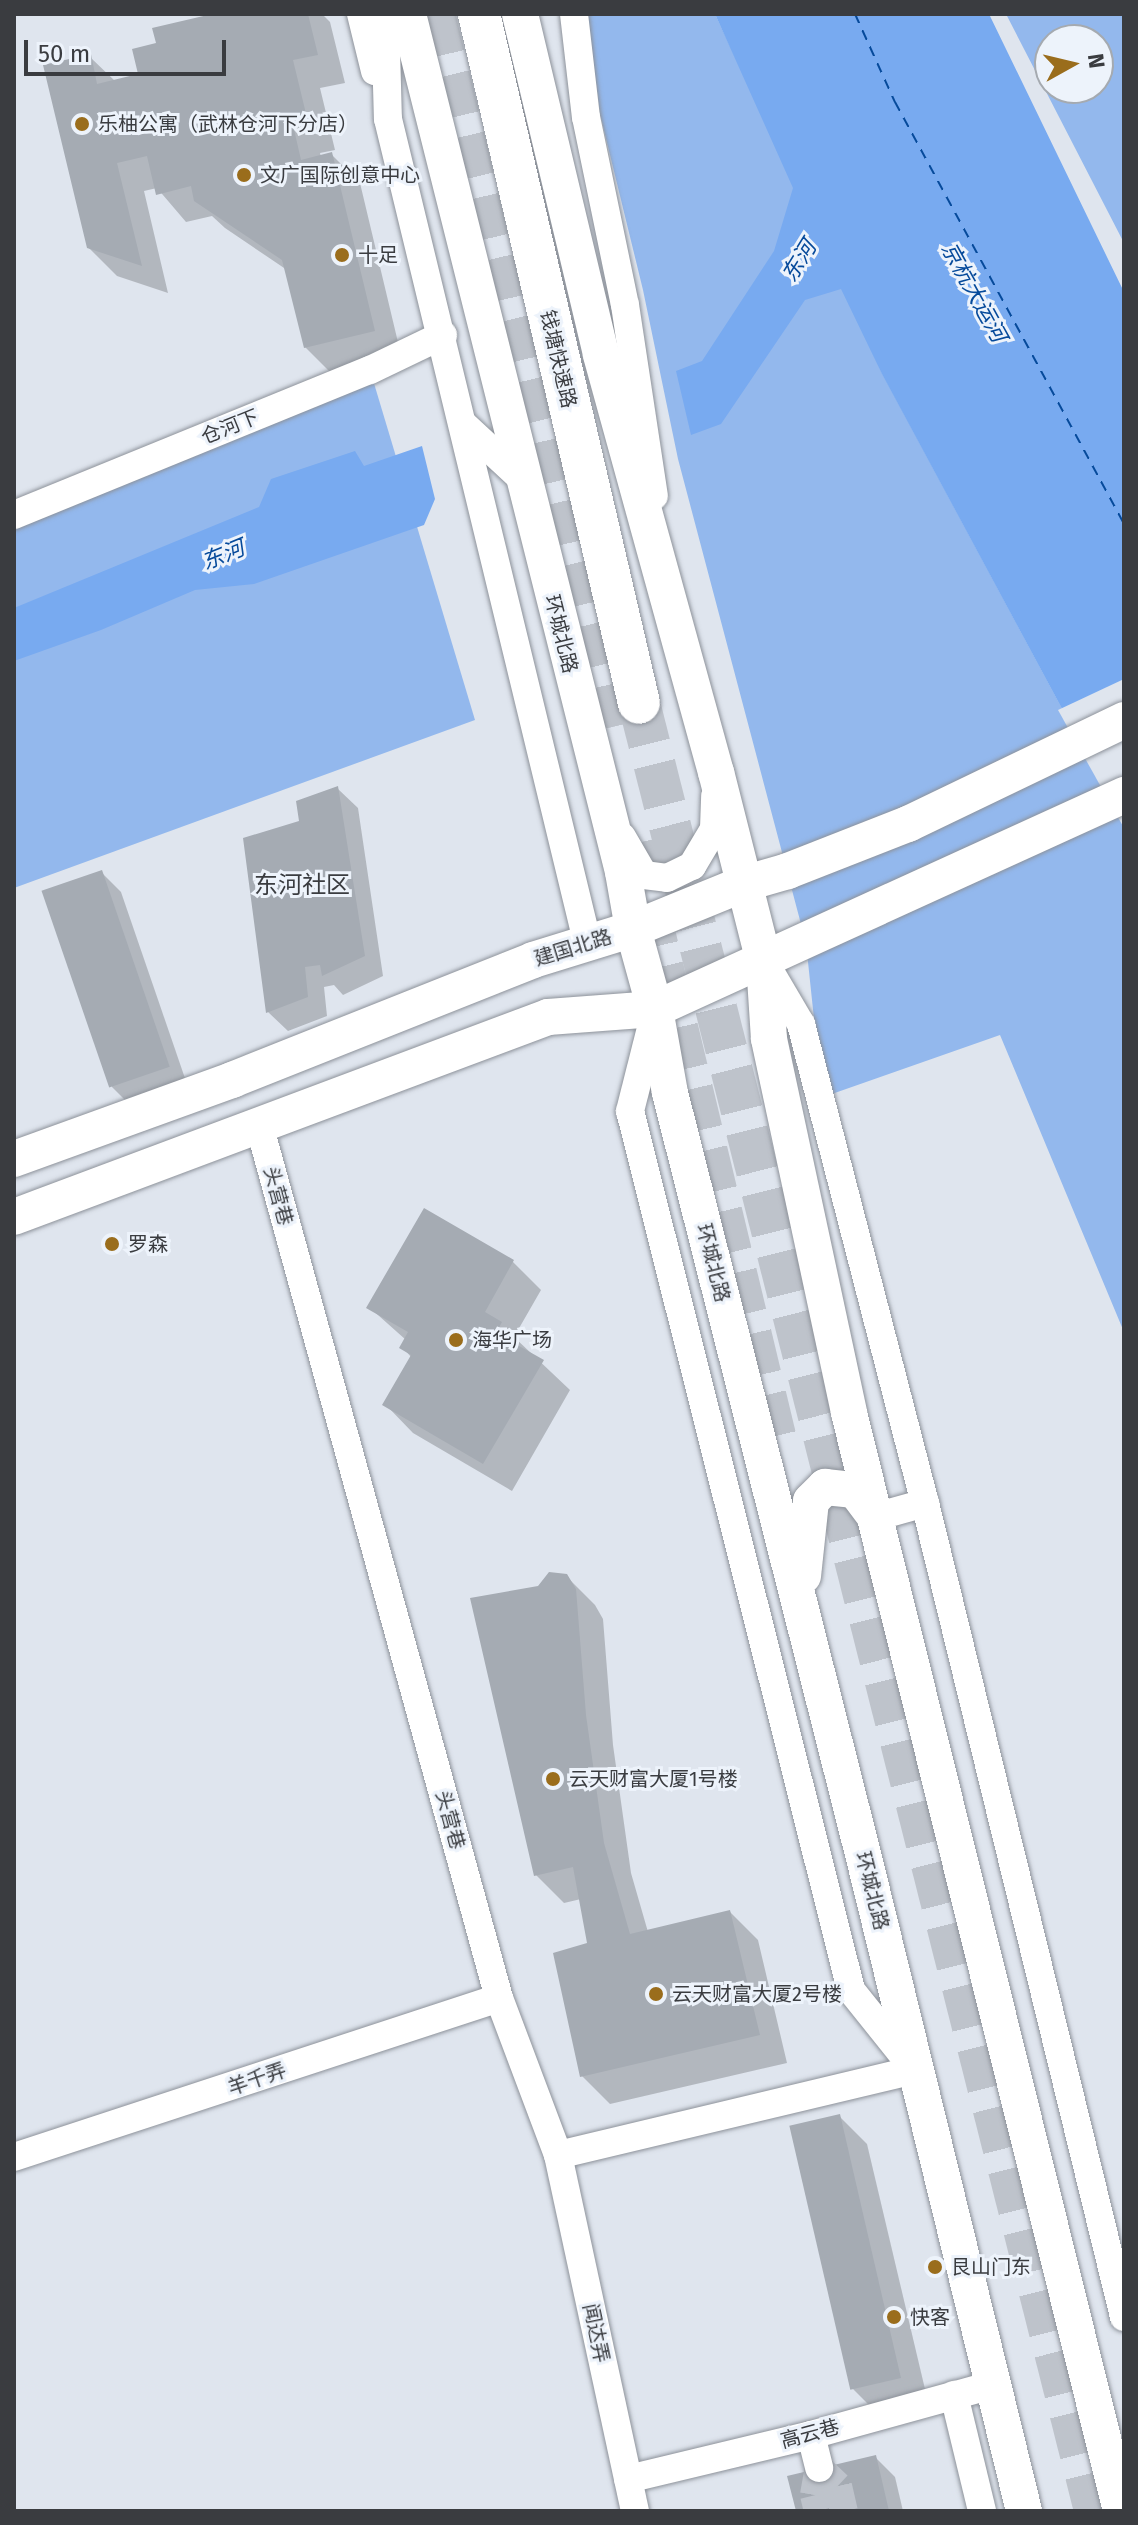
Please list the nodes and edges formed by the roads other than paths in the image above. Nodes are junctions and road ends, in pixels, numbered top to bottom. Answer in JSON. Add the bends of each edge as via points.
{"nodes":[{"id":1,"x":361,"y":14,"type":"edge"},
{"id":2,"x":385,"y":14,"type":"edge"},
{"id":3,"x":408,"y":14,"type":"edge"},
{"id":4,"x":479,"y":14,"type":"edge"},
{"id":5,"x":491,"y":14,"type":"edge"},
{"id":6,"x":520,"y":14,"type":"edge"},
{"id":7,"x":574,"y":14,"type":"edge"},
{"id":8,"x":388,"y":119,"type":"junction"},
{"id":9,"x":519,"y":192,"type":"junction"},
{"id":10,"x":443,"y":335,"type":"junction"},
{"id":11,"x":464,"y":425,"type":"junction"},
{"id":12,"x":521,"y":478,"type":"junction"},
{"id":13,"x":14,"y":515,"type":"edge"},
{"id":14,"x":672,"y":611,"type":"junction"},
{"id":15,"x":639,"y":703,"type":"tunnel mouth"},
{"id":16,"x":1124,"y":720,"type":"edge"},
{"id":17,"x":716,"y":772,"type":"junction"},
{"id":18,"x":1124,"y":795,"type":"edge"},
{"id":19,"x":602,"y":797,"type":"junction"},
{"id":20,"x":743,"y":884,"type":"junction"},
{"id":21,"x":633,"y":929,"type":"junction"},
{"id":22,"x":588,"y":945,"type":"junction"},
{"id":23,"x":764,"y":962,"type":"junction"},
{"id":24,"x":655,"y":1009,"type":"junction"},
{"id":25,"x":260,"y":1128,"type":"junction"},
{"id":26,"x":14,"y":1159,"type":"edge"},
{"id":27,"x":14,"y":1217,"type":"edge"},
{"id":28,"x":925,"y":1503,"type":"junction"},
{"id":29,"x":875,"y":1517,"type":"junction"},
{"id":30,"x":801,"y":1610,"type":"junction"},
{"id":31,"x":499,"y":1998,"type":"junction"},
{"id":32,"x":915,"y":2070,"type":"junction"},
{"id":33,"x":558,"y":2155,"type":"junction"},
{"id":34,"x":14,"y":2157,"type":"edge"},
{"id":35,"x":1124,"y":2317,"type":"edge"},
{"id":36,"x":992,"y":2385,"type":"junction"},
{"id":37,"x":954,"y":2395,"type":"junction"},
{"id":38,"x":811,"y":2435,"type":"junction"},
{"id":39,"x":819,"y":2468,"type":"dead end"},
{"id":40,"x":628,"y":2479,"type":"junction"},
{"id":41,"x":635,"y":2511,"type":"edge"},
{"id":42,"x":982,"y":2511,"type":"edge"},
{"id":43,"x":1024,"y":2511,"type":"edge"},
{"id":44,"x":1121,"y":2511,"type":"edge"}],
"edges":[{"from":1,"to":8,"type":"street"},
{"from":2,"to":8,"type":"street"},
{"from":3,"to":12,"type":"main road","name":"环城北路"},
{"from":4,"to":9,"type":"highway","name":"钱塘快速路"},
{"from":5,"to":9,"type":"highway"},
{"from":6,"to":14,"type":"main road","via":[[601,355]]},
{"from":7,"to":14,"type":"street","via":[[586,117],[625,305]]},
{"from":8,"to":10,"type":"street"},
{"from":9,"to":15,"type":"highway","name":"钱塘快速路"},
{"from":10,"to":11,"type":"street"},
{"from":10,"to":13,"type":"street","name":"仓河下","via":[[370,370]]},
{"from":11,"to":12,"type":"street"},
{"from":11,"to":22,"type":"street"},
{"from":12,"to":19,"type":"main road","name":"环城北路"},
{"from":14,"to":17,"type":"main road"},
{"from":16,"to":20,"type":"main road","name":"建国北路","via":[[908,824]]},
{"from":17,"to":19,"type":"street","via":[[714,829],[692,866],[667,878],[644,875]]},
{"from":17,"to":20,"type":"main road"},
{"from":18,"to":23,"type":"main road"},
{"from":19,"to":21,"type":"main road","name":"环城北路"},
{"from":20,"to":21,"type":"main road","name":"建国北路"},
{"from":20,"to":23,"type":"main road"},
{"from":21,"to":22,"type":"main road","name":"建国北路"},
{"from":21,"to":24,"type":"main road","name":"环城北路"},
{"from":22,"to":26,"type":"main road","name":"建国北路","via":[[533,960],[232,1080]]},
{"from":23,"to":24,"type":"main road"},
{"from":23,"to":28,"type":"street","via":[[801,1024]]},
{"from":23,"to":29,"type":"main road","via":[[769,1039]]},
{"from":24,"to":25,"type":"main road","via":[[548,1017]]},
{"from":24,"to":30,"type":"main road","name":"环城北路","via":[[670,1093]]},
{"from":24,"to":32,"type":"street","via":[[630,1111],[851,1990]]},
{"from":25,"to":27,"type":"main road"},
{"from":25,"to":31,"type":"street","name":"头营巷"},
{"from":28,"to":29,"type":"street"},
{"from":28,"to":35,"type":"street"},
{"from":29,"to":30,"type":"main road","via":[[855,1490],[825,1487],[811,1501]]},
{"from":29,"to":44,"type":"main road"},
{"from":30,"to":32,"type":"main road","name":"环城北路"},
{"from":31,"to":33,"type":"street","name":"头营巷"},
{"from":31,"to":34,"type":"street","name":"羊千弄"},
{"from":32,"to":33,"type":"street"},
{"from":32,"to":36,"type":"main road","name":"环城北路"},
{"from":33,"to":40,"type":"street","name":"闻达弄"},
{"from":36,"to":37,"type":"street","name":"高云巷"},
{"from":36,"to":43,"type":"main road","name":"环城北路"},
{"from":37,"to":38,"type":"street","name":"高云巷"},
{"from":37,"to":42,"type":"street"},
{"from":38,"to":39,"type":"street"},
{"from":38,"to":40,"type":"street","name":"高云巷"},
{"from":40,"to":41,"type":"street","name":"闻达弄"}]}
